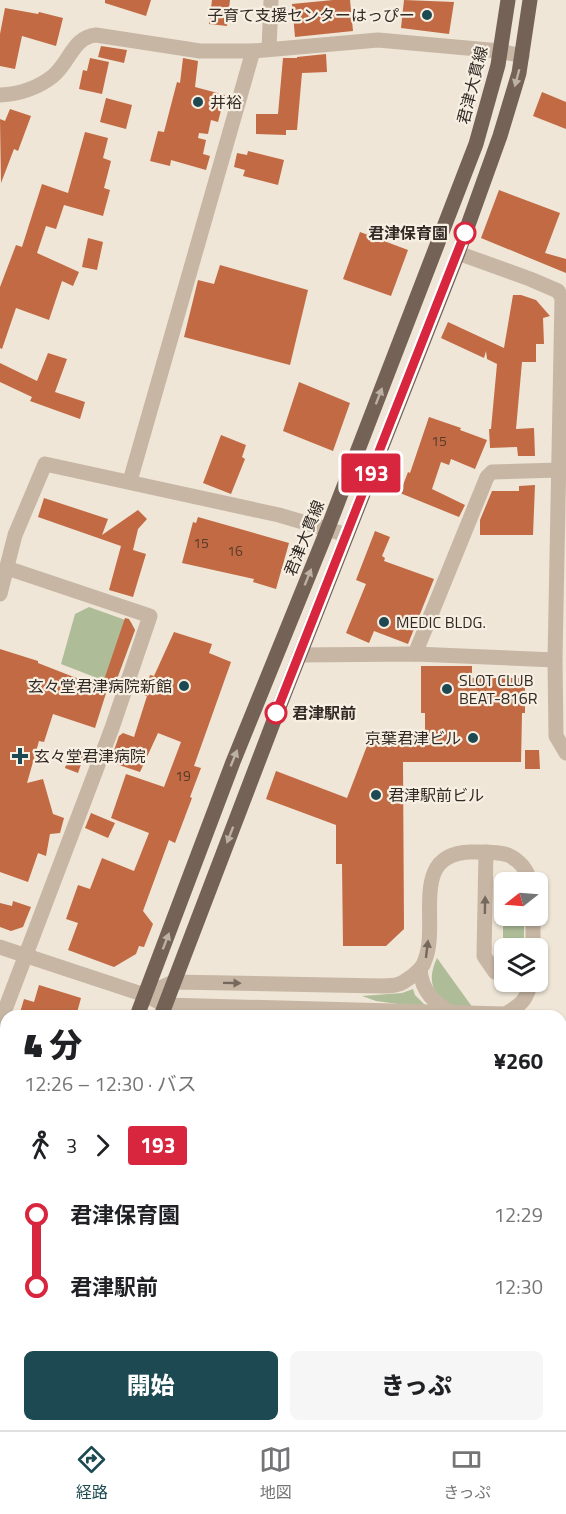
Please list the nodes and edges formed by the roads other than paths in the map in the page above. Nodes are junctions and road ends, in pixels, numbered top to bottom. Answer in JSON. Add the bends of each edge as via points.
{"nodes":[{"id":1,"x":271,"y":0,"type":"edge"},
{"id":2,"x":508,"y":0,"type":"edge"},
{"id":3,"x":530,"y":0,"type":"edge"},
{"id":4,"x":269,"y":49,"type":"junction"},
{"id":5,"x":253,"y":51,"type":"junction"},
{"id":6,"x":500,"y":51,"type":"junction"},
{"id":7,"x":522,"y":56,"type":"junction"},
{"id":8,"x":0,"y":95,"type":"edge"},
{"id":9,"x":458,"y":253,"type":"junction"},
{"id":10,"x":564,"y":297,"type":"edge"},
{"id":11,"x":559,"y":470,"type":"junction"},
{"id":12,"x":130,"y":482,"type":"junction"},
{"id":13,"x":327,"y":529,"type":"junction"},
{"id":14,"x":346,"y":535,"type":"junction"},
{"id":15,"x":7,"y":568,"type":"junction"},
{"id":16,"x":0,"y":594,"type":"edge"},
{"id":17,"x":561,"y":619,"type":"edge"},
{"id":18,"x":415,"y":654,"type":"junction"},
{"id":19,"x":299,"y":655,"type":"junction"},
{"id":20,"x":555,"y":660,"type":"junction"},
{"id":21,"x":566,"y":753,"type":"edge"},
{"id":22,"x":486,"y":852,"type":"junction"},
{"id":23,"x":527,"y":872,"type":"edge"},
{"id":24,"x":0,"y":947,"type":"edge"},
{"id":25,"x":25,"y":955,"type":"junction"},
{"id":26,"x":420,"y":970,"type":"junction"},
{"id":27,"x":494,"y":971,"type":"edge"},
{"id":28,"x":173,"y":982,"type":"junction"},
{"id":29,"x":529,"y":992,"type":"edge"},
{"id":30,"x":146,"y":995,"type":"junction"},
{"id":31,"x":5,"y":1010,"type":"edge"},
{"id":32,"x":140,"y":1010,"type":"edge"},
{"id":33,"x":163,"y":1010,"type":"edge"},
{"id":34,"x":446,"y":1010,"type":"edge"},
{"id":35,"x":512,"y":1010,"type":"edge"}],
"edges":[{"from":1,"to":4,"type":"street"},
{"from":2,"to":6,"type":"main road","name":"君津大貫線"},
{"from":3,"to":7,"type":"main road"},
{"from":4,"to":5,"type":"street"},
{"from":4,"to":6,"type":"street","via":[[378,40]]},
{"from":5,"to":8,"type":"street","via":[[200,51],[86,36],[53,75],[36,86]]},
{"from":5,"to":12,"type":"street"},
{"from":6,"to":7,"type":"street"},
{"from":13,"to":6,"type":"main road","name":"君津大貫線","one_way":true,"via":[[476,144]]},
{"from":7,"to":9,"type":"main road","one_way":true,"via":[[500,136]]},
{"from":9,"to":10,"type":"street","via":[[530,279]]},
{"from":9,"to":14,"type":"main road"},
{"from":10,"to":11,"type":"street"},
{"from":11,"to":17,"type":"street"},
{"from":11,"to":18,"type":"street","via":[[492,472],[488,477]]},
{"from":12,"to":13,"type":"street"},
{"from":12,"to":15,"type":"street","via":[[45,464],[15,535]]},
{"from":13,"to":14,"type":"street"},
{"from":30,"to":13,"type":"main road","name":"君津大貫線","one_way":true,"via":[[233,762]]},
{"from":14,"to":19,"type":"main road"},
{"from":15,"to":16,"type":"street"},
{"from":15,"to":25,"type":"street","via":[[150,616],[112,728]]},
{"from":17,"to":20,"type":"street"},
{"from":18,"to":19,"type":"street"},
{"from":18,"to":20,"type":"street"},
{"from":19,"to":28,"type":"main road","one_way":true},
{"from":20,"to":21,"type":"street","via":[[556,736]]},
{"from":22,"to":23,"type":"street","via":[[506,854]]},
{"from":26,"to":22,"type":"street","one_way":true,"via":[[426,959],[432,874],[438,864],[462,852]]},
{"from":27,"to":22,"type":"street","one_way":true,"via":[[483,957]]},
{"from":24,"to":25,"type":"street"},
{"from":25,"to":30,"type":"street"},
{"from":25,"to":31,"type":"street"},
{"from":28,"to":26,"type":"street","one_way":true,"via":[[381,986],[401,984]]},
{"from":26,"to":34,"type":"street","via":[[421,984]]},
{"from":28,"to":30,"type":"street"},
{"from":28,"to":33,"type":"main road"},
{"from":29,"to":35,"type":"street"},
{"from":30,"to":32,"type":"main road","name":"君津大貫線"},
{"from":30,"to":33,"type":"street"}]}
